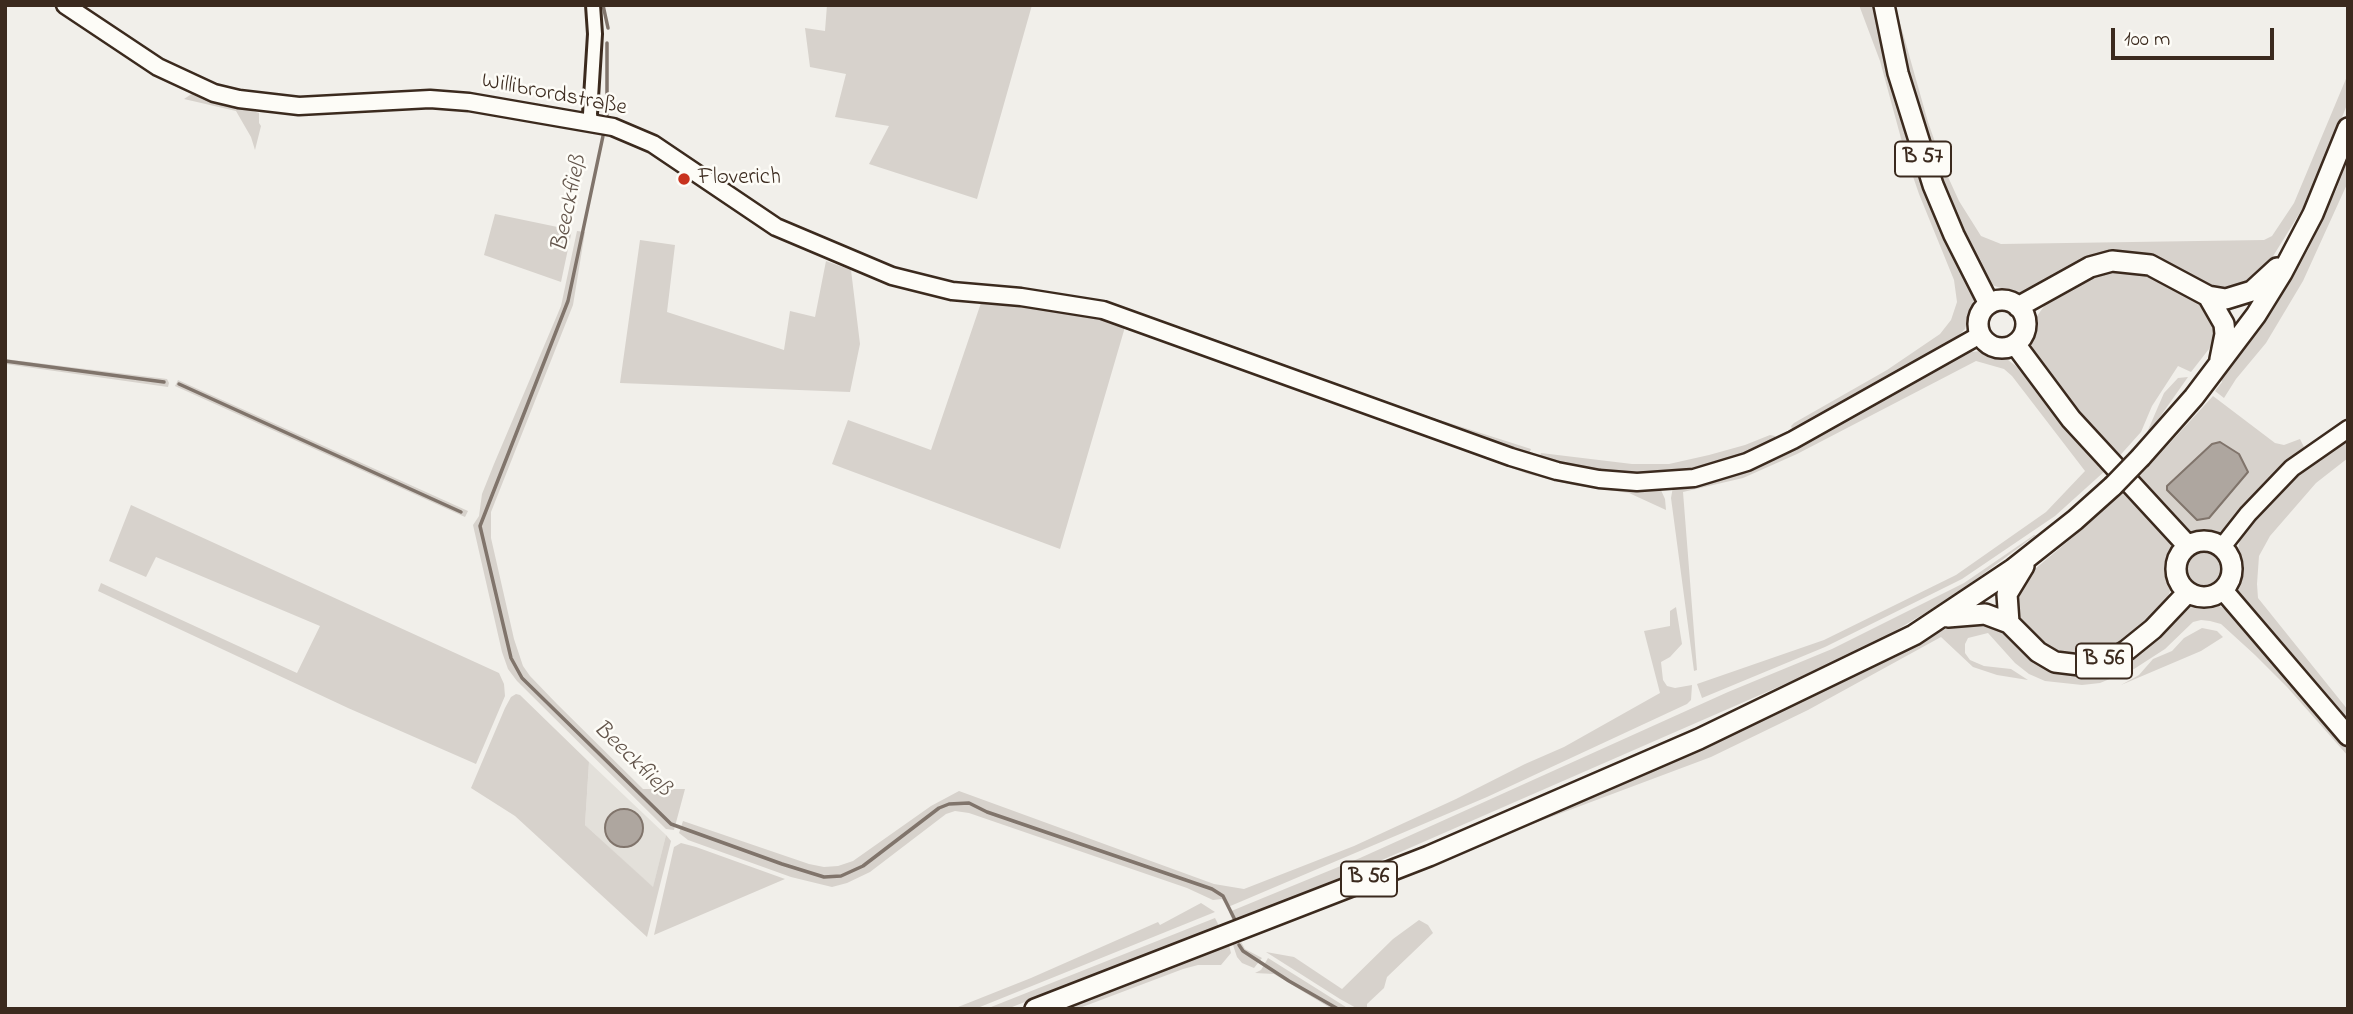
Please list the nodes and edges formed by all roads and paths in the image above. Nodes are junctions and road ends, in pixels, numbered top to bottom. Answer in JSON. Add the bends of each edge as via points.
{"nodes":[{"id":1,"x":65,"y":5,"type":"edge"},
{"id":2,"x":593,"y":5,"type":"edge"},
{"id":3,"x":1884,"y":5,"type":"edge"},
{"id":4,"x":591,"y":123,"type":"junction"},
{"id":5,"x":2348,"y":128,"type":"edge"},
{"id":6,"x":2292,"y":254,"type":"junction"},
{"id":7,"x":2208,"y":296,"type":"junction"},
{"id":8,"x":1989,"y":304,"type":"junction"},
{"id":9,"x":2018,"y":307,"type":"junction"},
{"id":10,"x":1980,"y":335,"type":"junction"},
{"id":11,"x":2015,"y":344,"type":"junction"},
{"id":12,"x":2215,"y":371,"type":"junction"},
{"id":13,"x":2348,"y":429,"type":"edge"},
{"id":14,"x":2188,"y":546,"type":"junction"},
{"id":15,"x":2222,"y":547,"type":"junction"},
{"id":16,"x":2033,"y":554,"type":"junction"},
{"id":17,"x":2223,"y":590,"type":"junction"},
{"id":18,"x":2188,"y":592,"type":"junction"},
{"id":19,"x":1940,"y":619,"type":"junction"},
{"id":20,"x":2009,"y":623,"type":"junction"},
{"id":21,"x":2348,"y":736,"type":"edge"},
{"id":22,"x":1035,"y":1009,"type":"edge"}],
"edges":[{"from":1,"to":4,"type":"street","name":"Willibrordstraße","via":[[174,76],[239,99],[299,106],[430,99]]},
{"from":2,"to":4,"type":"street"},
{"from":3,"to":8,"type":"main road","number":"B 57","via":[[1898,72],[1933,185]]},
{"from":4,"to":10,"type":"street","name":"Willibrordstraße","via":[[653,144],[776,227],[892,276],[953,291],[1103,310],[1544,467],[1599,479],[1694,478],[1769,453]]},
{"from":5,"to":6,"type":"main road","number":"B 56"},
{"from":6,"to":7,"type":"main road","number":"B 56","via":[[2252,291],[2226,299]]},
{"from":6,"to":12,"type":"main road","number":"B 56"},
{"from":7,"to":9,"type":"main road","via":[[2150,265],[2112,261],[2090,267]]},
{"from":7,"to":12,"type":"main road","number":"B 56","via":[[2225,334]]},
{"from":8,"to":9,"type":"main road","via":[[2009,301]]},
{"from":8,"to":10,"type":"main road","via":[[1978,318]]},
{"from":9,"to":11,"type":"main road","via":[[2025,326]]},
{"from":10,"to":11,"type":"main road","via":[[1996,348]]},
{"from":11,"to":14,"type":"main road","via":[[2071,419]]},
{"from":12,"to":16,"type":"main road","number":"B 56","bridge":true,"via":[[2113,486]]},
{"from":13,"to":15,"type":"street","via":[[2292,468]]},
{"from":14,"to":15,"type":"main road","via":[[2205,541]]},
{"from":14,"to":18,"type":"main road","via":[[2177,564],[2177,575]]},
{"from":15,"to":17,"type":"main road","via":[[2233,568]]},
{"from":16,"to":19,"type":"main road","number":"B 56"},
{"from":16,"to":20,"type":"main road","number":"B 56","via":[[2007,594]]},
{"from":17,"to":18,"type":"main road","via":[[2200,597]]},
{"from":17,"to":21,"type":"main road"},
{"from":18,"to":20,"type":"main road","number":"B 56","via":[[2127,650],[2097,663],[2055,662]]},
{"from":19,"to":20,"type":"main road","number":"B 56","via":[[1985,614]]},
{"from":19,"to":22,"type":"main road","number":"B 56","via":[[1699,739],[1441,851]]}]}
